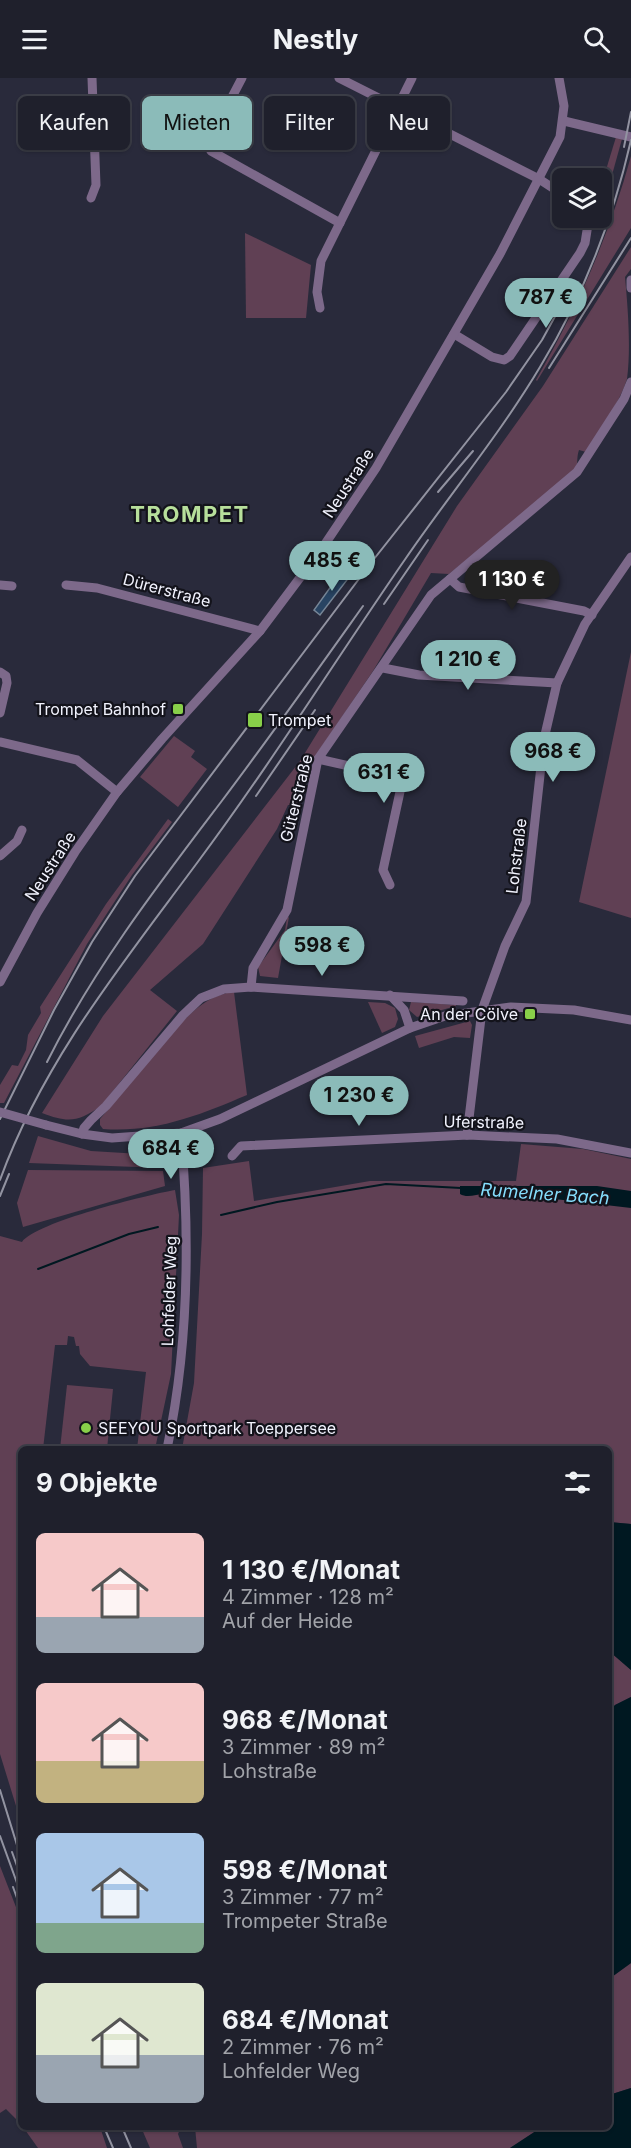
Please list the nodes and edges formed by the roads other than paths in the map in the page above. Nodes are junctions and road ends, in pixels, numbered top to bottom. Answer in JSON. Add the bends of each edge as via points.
{"nodes":[{"id":1,"x":92,"y":78,"type":"edge"},
{"id":2,"x":242,"y":78,"type":"edge"},
{"id":3,"x":339,"y":78,"type":"edge"},
{"id":4,"x":412,"y":78,"type":"edge"},
{"id":5,"x":559,"y":78,"type":"edge"},
{"id":6,"x":373,"y":96,"type":"edge"},
{"id":7,"x":404,"y":96,"type":"edge"},
{"id":8,"x":564,"y":121,"type":"junction"},
{"id":9,"x":450,"y":135,"type":"edge"},
{"id":10,"x":631,"y":137,"type":"edge"},
{"id":11,"x":377,"y":150,"type":"edge"},
{"id":12,"x":539,"y":179,"type":"junction"},
{"id":13,"x":552,"y":187,"type":"edge"},
{"id":14,"x":91,"y":198,"type":"dead end"},
{"id":15,"x":340,"y":223,"type":"junction"},
{"id":16,"x":587,"y":228,"type":"edge"},
{"id":17,"x":631,"y":280,"type":"edge"},
{"id":18,"x":631,"y":288,"type":"edge"},
{"id":19,"x":320,"y":308,"type":"dead end"},
{"id":20,"x":454,"y":334,"type":"junction"},
{"id":21,"x":631,"y":382,"type":"edge"},
{"id":22,"x":631,"y":557,"type":"edge"},
{"id":23,"x":450,"y":579,"type":"junction"},
{"id":24,"x":0,"y":585,"type":"edge"},
{"id":25,"x":66,"y":585,"type":"dead end"},
{"id":26,"x":12,"y":586,"type":"dead end"},
{"id":27,"x":592,"y":615,"type":"junction"},
{"id":28,"x":260,"y":631,"type":"junction"},
{"id":29,"x":382,"y":668,"type":"junction"},
{"id":30,"x":0,"y":672,"type":"edge"},
{"id":31,"x":557,"y":683,"type":"junction"},
{"id":32,"x":0,"y":713,"type":"edge"},
{"id":33,"x":0,"y":742,"type":"edge"},
{"id":34,"x":318,"y":759,"type":"junction"},
{"id":35,"x":117,"y":792,"type":"junction"},
{"id":36,"x":22,"y":830,"type":"dead end"},
{"id":37,"x":0,"y":856,"type":"edge"},
{"id":38,"x":390,"y":885,"type":"dead end"},
{"id":39,"x":0,"y":982,"type":"edge"},
{"id":40,"x":251,"y":987,"type":"junction"},
{"id":41,"x":390,"y":995,"type":"junction"},
{"id":42,"x":463,"y":1001,"type":"dead end"},
{"id":43,"x":482,"y":1010,"type":"junction"},
{"id":44,"x":631,"y":1020,"type":"edge"},
{"id":45,"x":410,"y":1028,"type":"junction"},
{"id":46,"x":0,"y":1112,"type":"edge"},
{"id":47,"x":181,"y":1133,"type":"junction"},
{"id":48,"x":82,"y":1134,"type":"junction"},
{"id":49,"x":467,"y":1135,"type":"junction"},
{"id":50,"x":631,"y":1153,"type":"edge"},
{"id":51,"x":232,"y":1156,"type":"dead end"},
{"id":52,"x":167,"y":1446,"type":"edge"}],
"edges":[{"from":1,"to":14,"type":"street","via":[[96,186]]},
{"from":2,"to":15,"type":"street","via":[[211,137],[211,151]]},
{"from":3,"to":6,"type":"street"},
{"from":4,"to":7,"type":"street"},
{"from":5,"to":8,"type":"street","name":"Neustraße"},
{"from":8,"to":10,"type":"street"},
{"from":8,"to":12,"type":"street","name":"Neustraße"},
{"from":9,"to":12,"type":"street"},
{"from":11,"to":15,"type":"street"},
{"from":12,"to":13,"type":"street"},
{"from":12,"to":20,"type":"street","name":"Neustraße"},
{"from":15,"to":19,"type":"street","via":[[317,276]]},
{"from":16,"to":20,"type":"street","via":[[580,253],[510,356],[504,360],[492,357]]},
{"from":17,"to":18,"type":"street"},
{"from":20,"to":28,"type":"street","name":"Neustraße","via":[[369,478]]},
{"from":21,"to":23,"type":"street","name":"Güterstraße","via":[[577,472]]},
{"from":22,"to":27,"type":"street","name":"Lohstraße"},
{"from":23,"to":27,"type":"street","via":[[459,586]]},
{"from":23,"to":29,"type":"street","name":"Güterstraße","via":[[431,595]]},
{"from":24,"to":26,"type":"street"},
{"from":25,"to":28,"type":"street","name":"Dürerstraße","via":[[97,588]]},
{"from":27,"to":31,"type":"street","name":"Lohstraße"},
{"from":28,"to":35,"type":"street","name":"Neustraße"},
{"from":29,"to":31,"type":"street","via":[[419,675]]},
{"from":29,"to":34,"type":"street","name":"Güterstraße"},
{"from":30,"to":32,"type":"street","via":[[7,683]]},
{"from":31,"to":43,"type":"street","name":"Lohstraße","via":[[544,739],[526,902]]},
{"from":33,"to":35,"type":"street","via":[[76,760]]},
{"from":34,"to":38,"type":"street","via":[[404,778],[383,870]]},
{"from":34,"to":40,"type":"street","name":"Güterstraße","via":[[287,910],[253,968]]},
{"from":35,"to":39,"type":"street","name":"Neustraße","via":[[37,913]]},
{"from":36,"to":37,"type":"street","via":[[17,841]]},
{"from":40,"to":41,"type":"street"},
{"from":40,"to":48,"type":"street","via":[[224,989],[201,998],[90,1120]]},
{"from":41,"to":42,"type":"street"},
{"from":41,"to":45,"type":"street","via":[[404,1010]]},
{"from":43,"to":44,"type":"street","via":[[573,1010]]},
{"from":43,"to":45,"type":"street","via":[[445,1016]]},
{"from":43,"to":49,"type":"street","name":"Lohstraße"},
{"from":45,"to":47,"type":"street","via":[[220,1119]]},
{"from":46,"to":48,"type":"street","bridge":true},
{"from":47,"to":48,"type":"street","via":[[130,1138]]},
{"from":47,"to":52,"type":"street","name":"Lohfelder Weg","via":[[187,1226],[184,1338]]},
{"from":49,"to":50,"type":"street","name":"Uferstraße","via":[[557,1139]]},
{"from":49,"to":51,"type":"street","name":"Uferstraße","via":[[241,1146]]}]}
